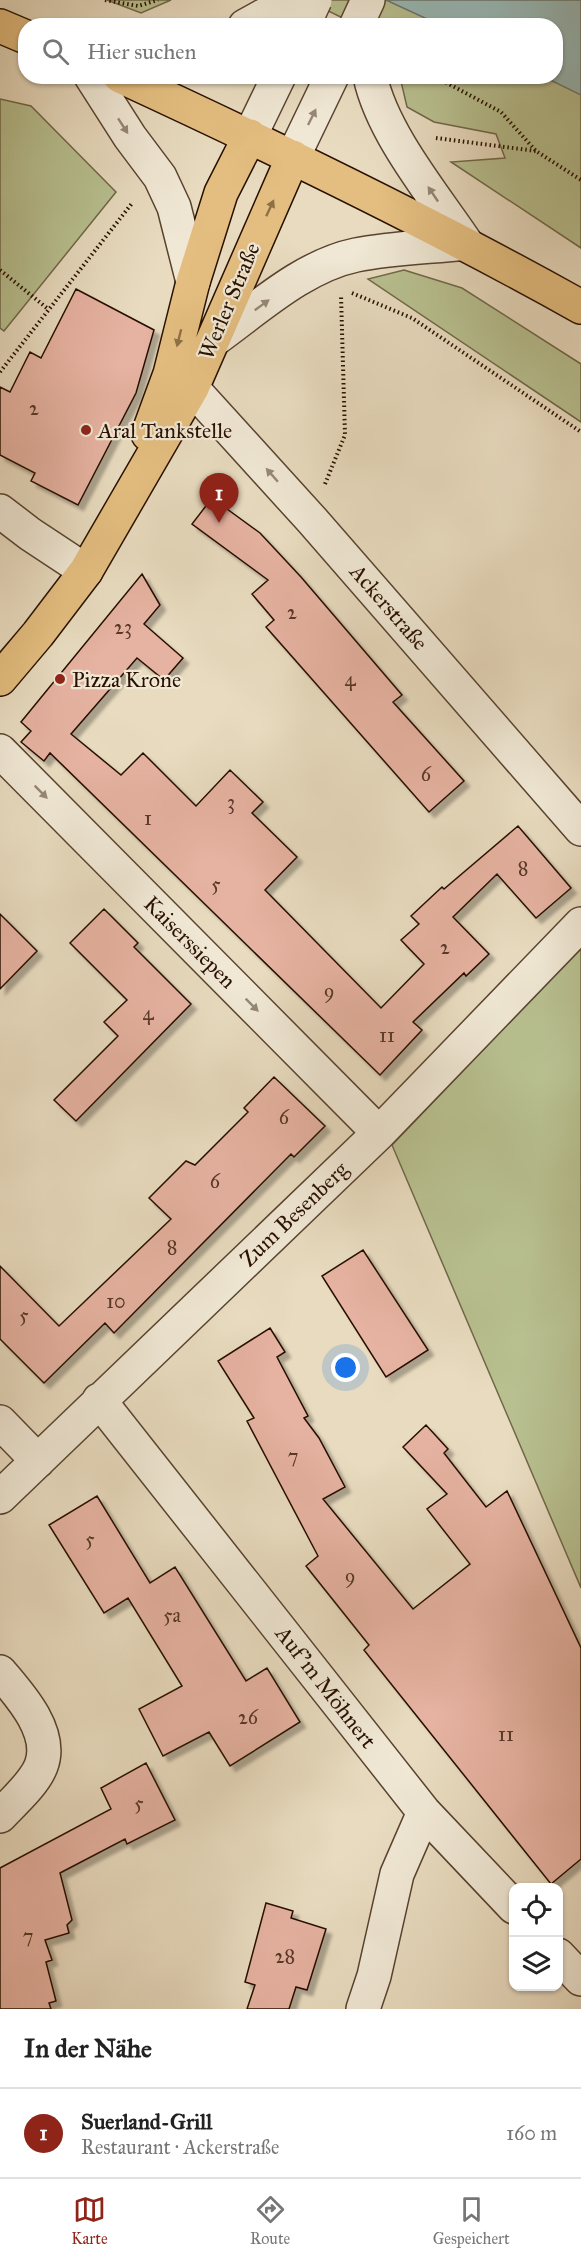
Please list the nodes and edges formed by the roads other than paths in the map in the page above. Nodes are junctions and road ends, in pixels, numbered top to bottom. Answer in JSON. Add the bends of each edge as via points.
{"nodes":[{"id":1,"x":315,"y":0,"type":"edge"},
{"id":2,"x":307,"y":18,"type":"edge"},
{"id":3,"x":0,"y":26,"type":"edge"},
{"id":4,"x":18,"y":34,"type":"edge"},
{"id":5,"x":96,"y":84,"type":"edge"},
{"id":6,"x":137,"y":84,"type":"edge"},
{"id":7,"x":275,"y":84,"type":"edge"},
{"id":8,"x":328,"y":84,"type":"edge"},
{"id":9,"x":372,"y":84,"type":"edge"},
{"id":10,"x":250,"y":136,"type":"junction"},
{"id":11,"x":292,"y":157,"type":"junction"},
{"id":12,"x":466,"y":243,"type":"junction"},
{"id":13,"x":194,"y":282,"type":"junction"},
{"id":14,"x":581,"y":308,"type":"edge"},
{"id":15,"x":214,"y":339,"type":"junction"},
{"id":16,"x":192,"y":388,"type":"junction"},
{"id":17,"x":0,"y":511,"type":"edge"},
{"id":18,"x":117,"y":520,"type":"junction"},
{"id":19,"x":86,"y":571,"type":"junction"},
{"id":20,"x":0,"y":679,"type":"edge"},
{"id":21,"x":0,"y":751,"type":"edge"},
{"id":22,"x":581,"y":830,"type":"edge"},
{"id":23,"x":581,"y":924,"type":"edge"},
{"id":24,"x":380,"y":1133,"type":"junction"},
{"id":25,"x":99,"y":1400,"type":"junction"},
{"id":26,"x":0,"y":1422,"type":"edge"},
{"id":27,"x":38,"y":1461,"type":"junction"},
{"id":28,"x":0,"y":1497,"type":"edge"},
{"id":29,"x":0,"y":1672,"type":"edge"},
{"id":30,"x":424,"y":1812,"type":"junction"},
{"id":31,"x":0,"y":1816,"type":"edge"},
{"id":32,"x":509,"y":1903,"type":"edge"},
{"id":33,"x":563,"y":1960,"type":"edge"},
{"id":34,"x":581,"y":1978,"type":"edge"},
{"id":35,"x":363,"y":2009,"type":"edge"}],
"edges":[{"from":1,"to":2,"type":"street","bridge":true},
{"from":3,"to":4,"type":"main road"},
{"from":5,"to":13,"type":"street","one_way":true,"via":[[160,177],[174,207]]},
{"from":6,"to":10,"type":"main road"},
{"from":7,"to":10,"type":"street","name":"Werler Straße"},
{"from":11,"to":8,"type":"street","name":"Werler Straße","one_way":true},
{"from":12,"to":9,"type":"street","one_way":true,"via":[[402,148],[378,105]]},
{"from":10,"to":11,"type":"main road"},
{"from":10,"to":13,"type":"main road","name":"Werler Straße","via":[[221,193]]},
{"from":11,"to":12,"type":"main road"},
{"from":15,"to":11,"type":"main road","name":"Werler Straße","one_way":true},
{"from":12,"to":14,"type":"main road"},
{"from":15,"to":12,"type":"street","one_way":true,"via":[[286,288],[333,277],[356,255]]},
{"from":13,"to":18,"type":"main road","name":"Werler Straße","one_way":true,"via":[[170,374]]},
{"from":15,"to":16,"type":"main road","name":"Werler Straße"},
{"from":16,"to":18,"type":"main road","name":"Werler Straße"},
{"from":22,"to":16,"type":"street","name":"Ackerstraße","one_way":true},
{"from":17,"to":19,"type":"street"},
{"from":18,"to":19,"type":"main road","name":"Werler Straße"},
{"from":19,"to":20,"type":"main road","name":"Werler Straße"},
{"from":21,"to":24,"type":"street","name":"Kaiserssiepen","one_way":true},
{"from":23,"to":24,"type":"street","name":"Zum Besenberg"},
{"from":24,"to":25,"type":"street","name":"Zum Besenberg"},
{"from":25,"to":27,"type":"street","name":"Zum Besenberg"},
{"from":25,"to":30,"type":"street","name":"Auf'm Möhnert"},
{"from":26,"to":27,"type":"street"},
{"from":27,"to":28,"type":"street","name":"Zum Besenberg"},
{"from":29,"to":31,"type":"street","via":[[26,1705],[44,1744],[41,1766]]},
{"from":30,"to":32,"type":"street","name":"Auf'm Möhnert"},
{"from":30,"to":35,"type":"street","via":[[397,1874]]},
{"from":33,"to":34,"type":"street"}]}
